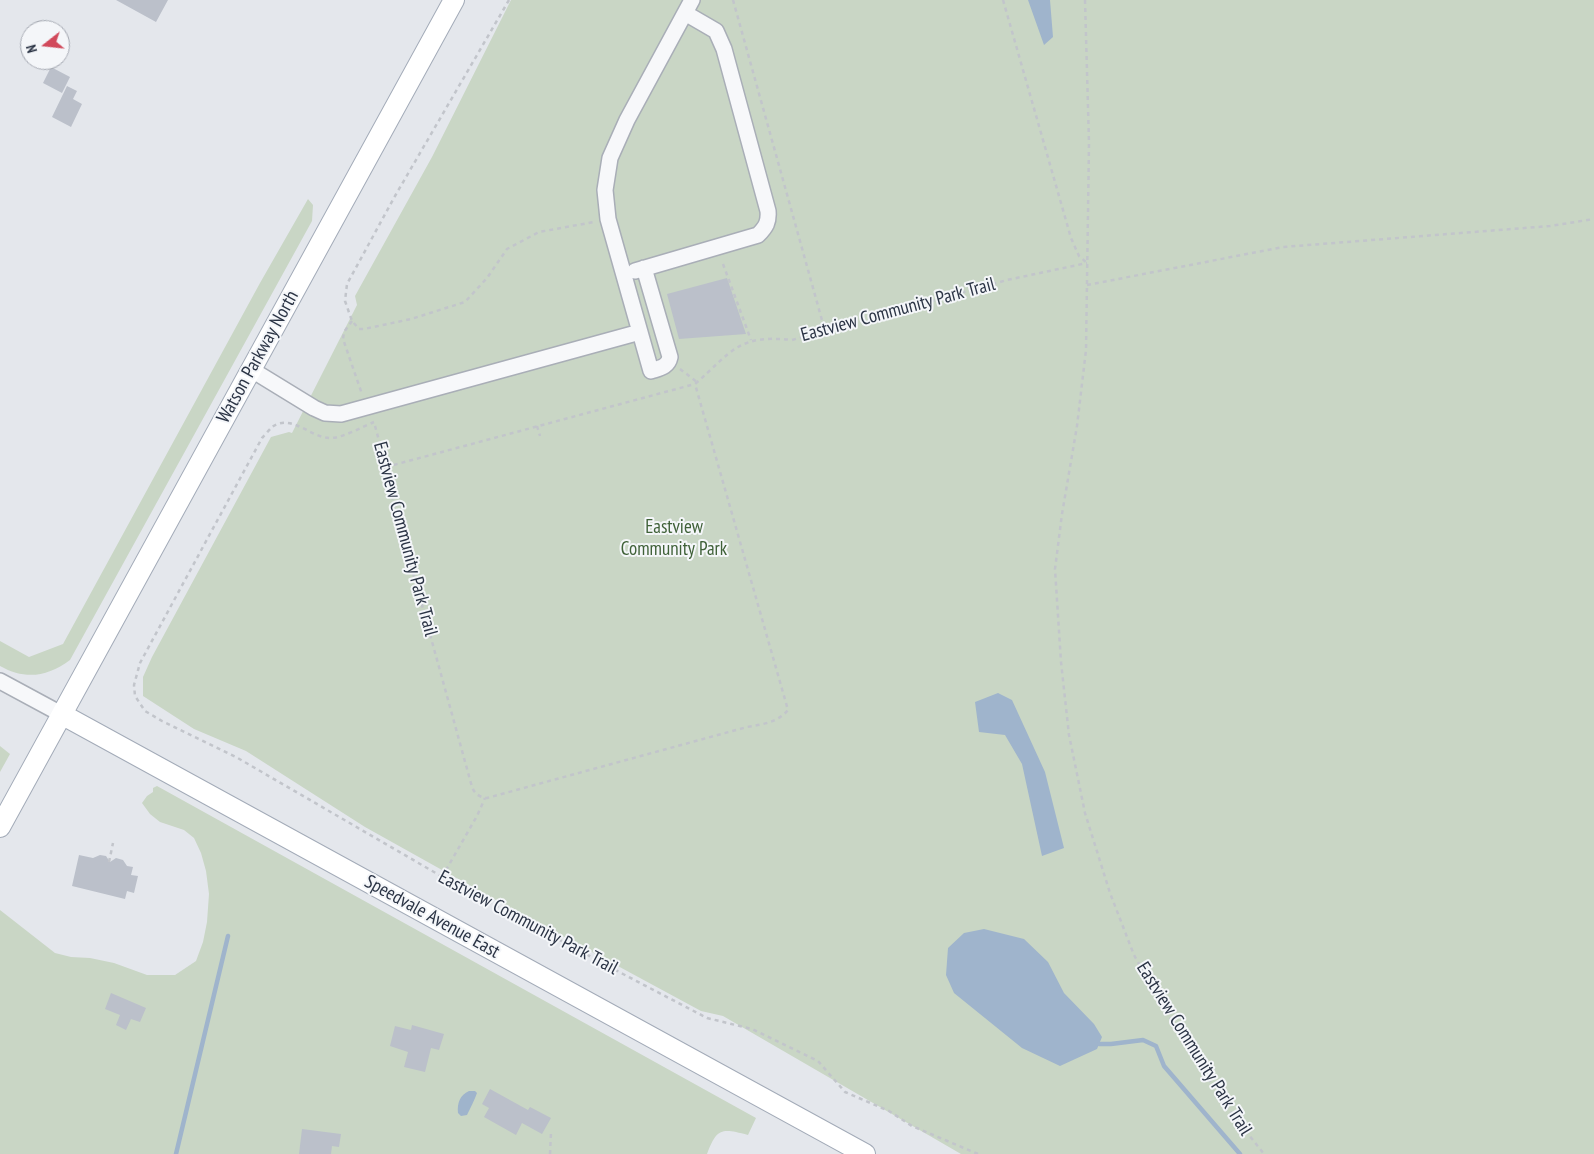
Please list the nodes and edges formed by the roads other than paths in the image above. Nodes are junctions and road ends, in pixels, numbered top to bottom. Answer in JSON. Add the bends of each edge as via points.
{"nodes":[{"id":1,"x":454,"y":0,"type":"edge"},
{"id":2,"x":689,"y":6,"type":"edge"},
{"id":3,"x":644,"y":268,"type":"junction"},
{"id":4,"x":624,"y":274,"type":"junction"},
{"id":5,"x":640,"y":332,"type":"junction"},
{"id":6,"x":252,"y":370,"type":"junction"},
{"id":7,"x":0,"y":680,"type":"edge"},
{"id":8,"x":62,"y":715,"type":"junction"},
{"id":9,"x":0,"y":827,"type":"edge"},
{"id":10,"x":865,"y":1154,"type":"edge"}],
"edges":[{"from":1,"to":6,"type":"main road","name":"Watson Parkway North"},
{"from":2,"to":3,"type":"street","via":[[716,31],[724,49],[769,220],[758,235]]},
{"from":2,"to":4,"type":"street","via":[[610,158],[605,190],[608,219]]},
{"from":3,"to":4,"type":"street"},
{"from":3,"to":5,"type":"street","via":[[669,360],[664,367],[651,370]]},
{"from":4,"to":5,"type":"street"},
{"from":5,"to":6,"type":"street","via":[[341,414],[314,408]]},
{"from":6,"to":8,"type":"main road","name":"Watson Parkway North"},
{"from":7,"to":8,"type":"street","name":"Speedvale Avenue East"},
{"from":8,"to":9,"type":"main road","name":"Watson Parkway North"},
{"from":8,"to":10,"type":"main road","name":"Speedvale Avenue East"}]}
